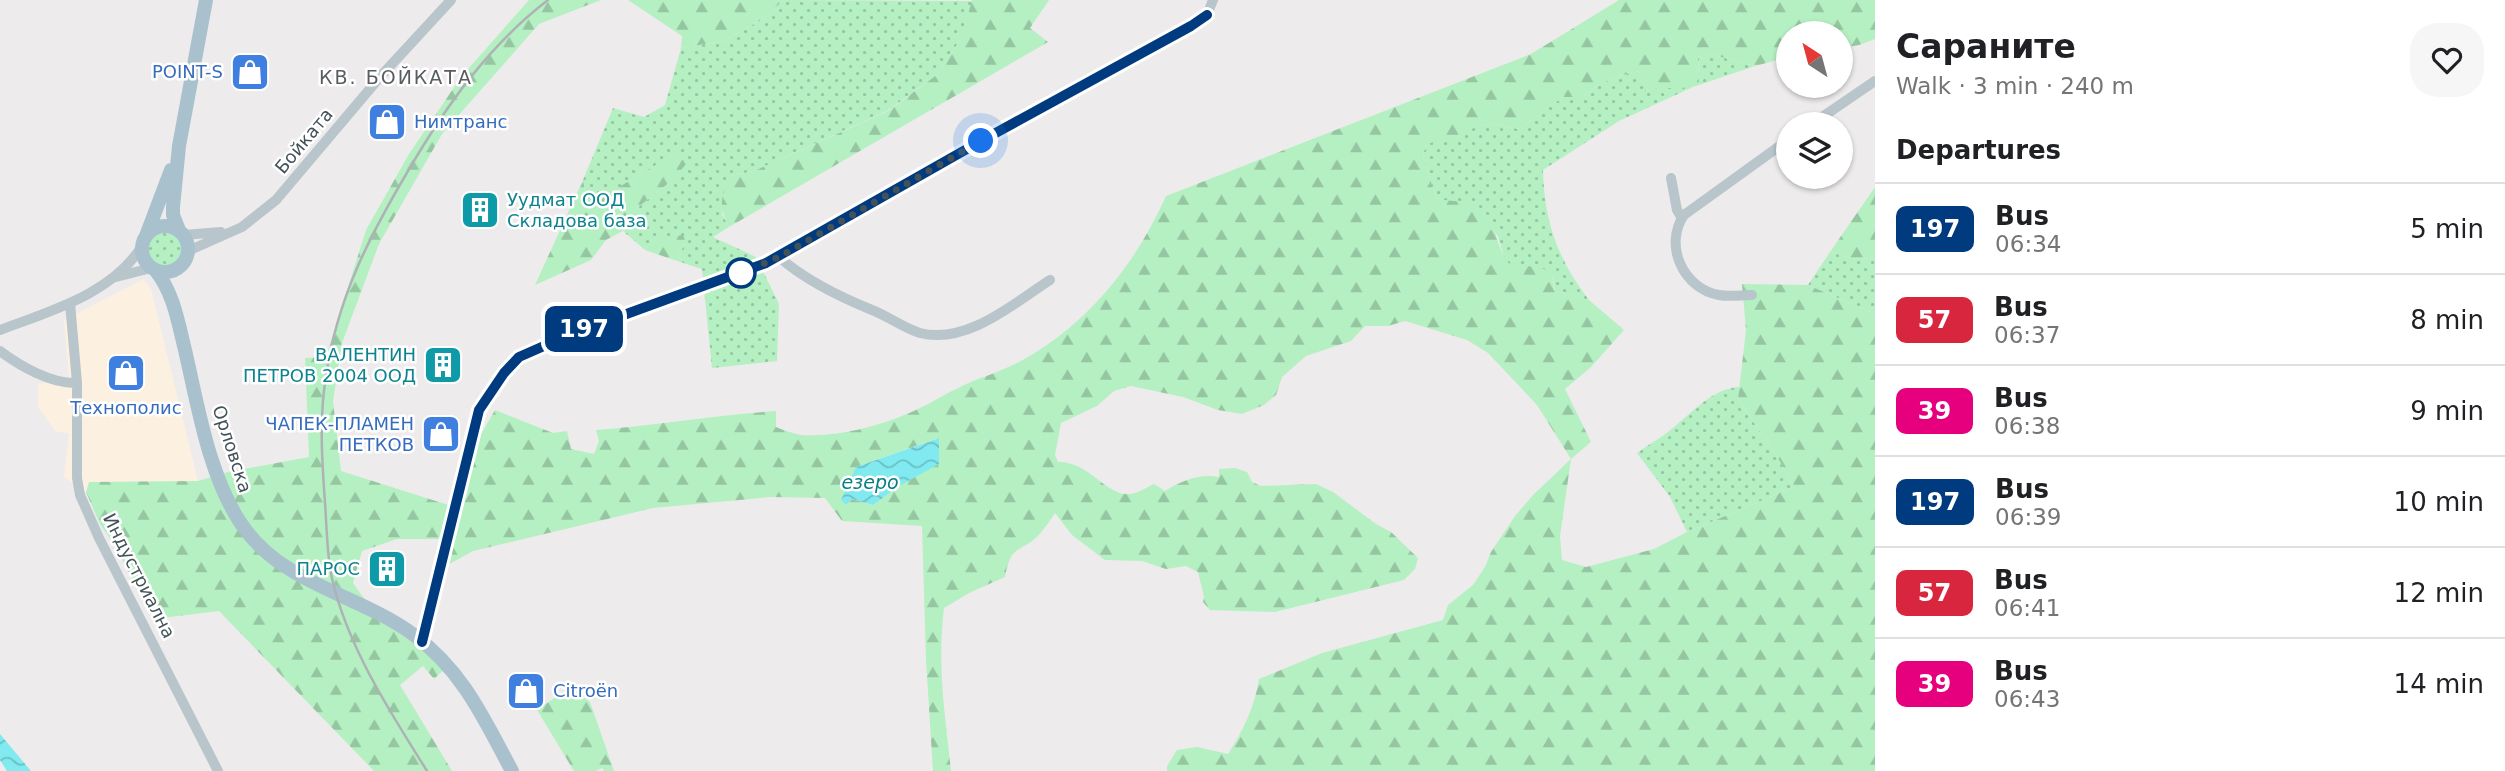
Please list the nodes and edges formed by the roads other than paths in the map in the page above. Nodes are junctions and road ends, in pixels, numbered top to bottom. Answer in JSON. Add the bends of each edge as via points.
{"nodes":[{"id":1,"x":205,"y":0,"type":"edge"},
{"id":2,"x":451,"y":0,"type":"edge"},
{"id":3,"x":1213,"y":0,"type":"edge"},
{"id":4,"x":1875,"y":81,"type":"edge"},
{"id":5,"x":1830,"y":112,"type":"edge"},
{"id":6,"x":179,"y":146,"type":"junction"},
{"id":7,"x":1776,"y":148,"type":"edge"},
{"id":8,"x":1671,"y":178,"type":"dead end"},
{"id":9,"x":1682,"y":218,"type":"junction"},
{"id":10,"x":231,"y":231,"type":"junction"},
{"id":11,"x":181,"y":232,"type":"junction"},
{"id":12,"x":144,"y":241,"type":"junction"},
{"id":13,"x":187,"y":254,"type":"junction"},
{"id":14,"x":779,"y":257,"type":"junction"},
{"id":15,"x":154,"y":270,"type":"junction"},
{"id":16,"x":110,"y":279,"type":"junction"},
{"id":17,"x":1050,"y":279,"type":"dead end"},
{"id":18,"x":1752,"y":295,"type":"dead end"},
{"id":19,"x":173,"y":302,"type":"junction"},
{"id":20,"x":70,"y":303,"type":"junction"},
{"id":21,"x":0,"y":330,"type":"edge"},
{"id":22,"x":0,"y":351,"type":"edge"},
{"id":23,"x":77,"y":383,"type":"junction"},
{"id":24,"x":422,"y":642,"type":"junction"},
{"id":25,"x":218,"y":771,"type":"edge"},
{"id":26,"x":512,"y":771,"type":"edge"}],
"edges":[{"from":1,"to":6,"type":"main road"},
{"from":2,"to":10,"type":"street","name":"Бойката","via":[[276,200]]},
{"from":3,"to":14,"type":"street","via":[[1200,21]]},
{"from":4,"to":5,"type":"street"},
{"from":6,"to":11,"type":"main road","via":[[173,207]]},
{"from":6,"to":12,"type":"main road"},
{"from":7,"to":9,"type":"street"},
{"from":8,"to":9,"type":"street"},
{"from":9,"to":18,"type":"street","via":[[1676,247],[1688,278],[1716,295]]},
{"from":10,"to":11,"type":"street","name":"Бойката"},
{"from":10,"to":13,"type":"street","name":"Бойката"},
{"from":11,"to":12,"type":"main road","via":[[165,226],[151,230]]},
{"from":11,"to":13,"type":"main road"},
{"from":12,"to":15,"type":"main road","via":[[143,258]]},
{"from":12,"to":16,"type":"street","via":[[132,261]]},
{"from":13,"to":15,"type":"main road","via":[[177,269]]},
{"from":13,"to":19,"type":"main road","name":"Орловска"},
{"from":14,"to":17,"type":"street","via":[[847,299],[910,329],[933,334],[968,329],[992,318]]},
{"from":14,"to":24,"type":"street","via":[[541,345],[511,364],[479,410]]},
{"from":15,"to":16,"type":"street"},
{"from":15,"to":19,"type":"main road","name":"Орловска"},
{"from":16,"to":20,"type":"street"},
{"from":19,"to":24,"type":"main road","name":"Орловска","via":[[225,496],[243,526],[262,549],[309,581]]},
{"from":20,"to":21,"type":"street"},
{"from":20,"to":23,"type":"street","name":"Индустриална"},
{"from":22,"to":23,"type":"street","via":[[62,384]]},
{"from":23,"to":25,"type":"street","name":"Индустриална","via":[[80,495]]},
{"from":24,"to":26,"type":"main road","name":"Орловска","via":[[466,687]]}]}
